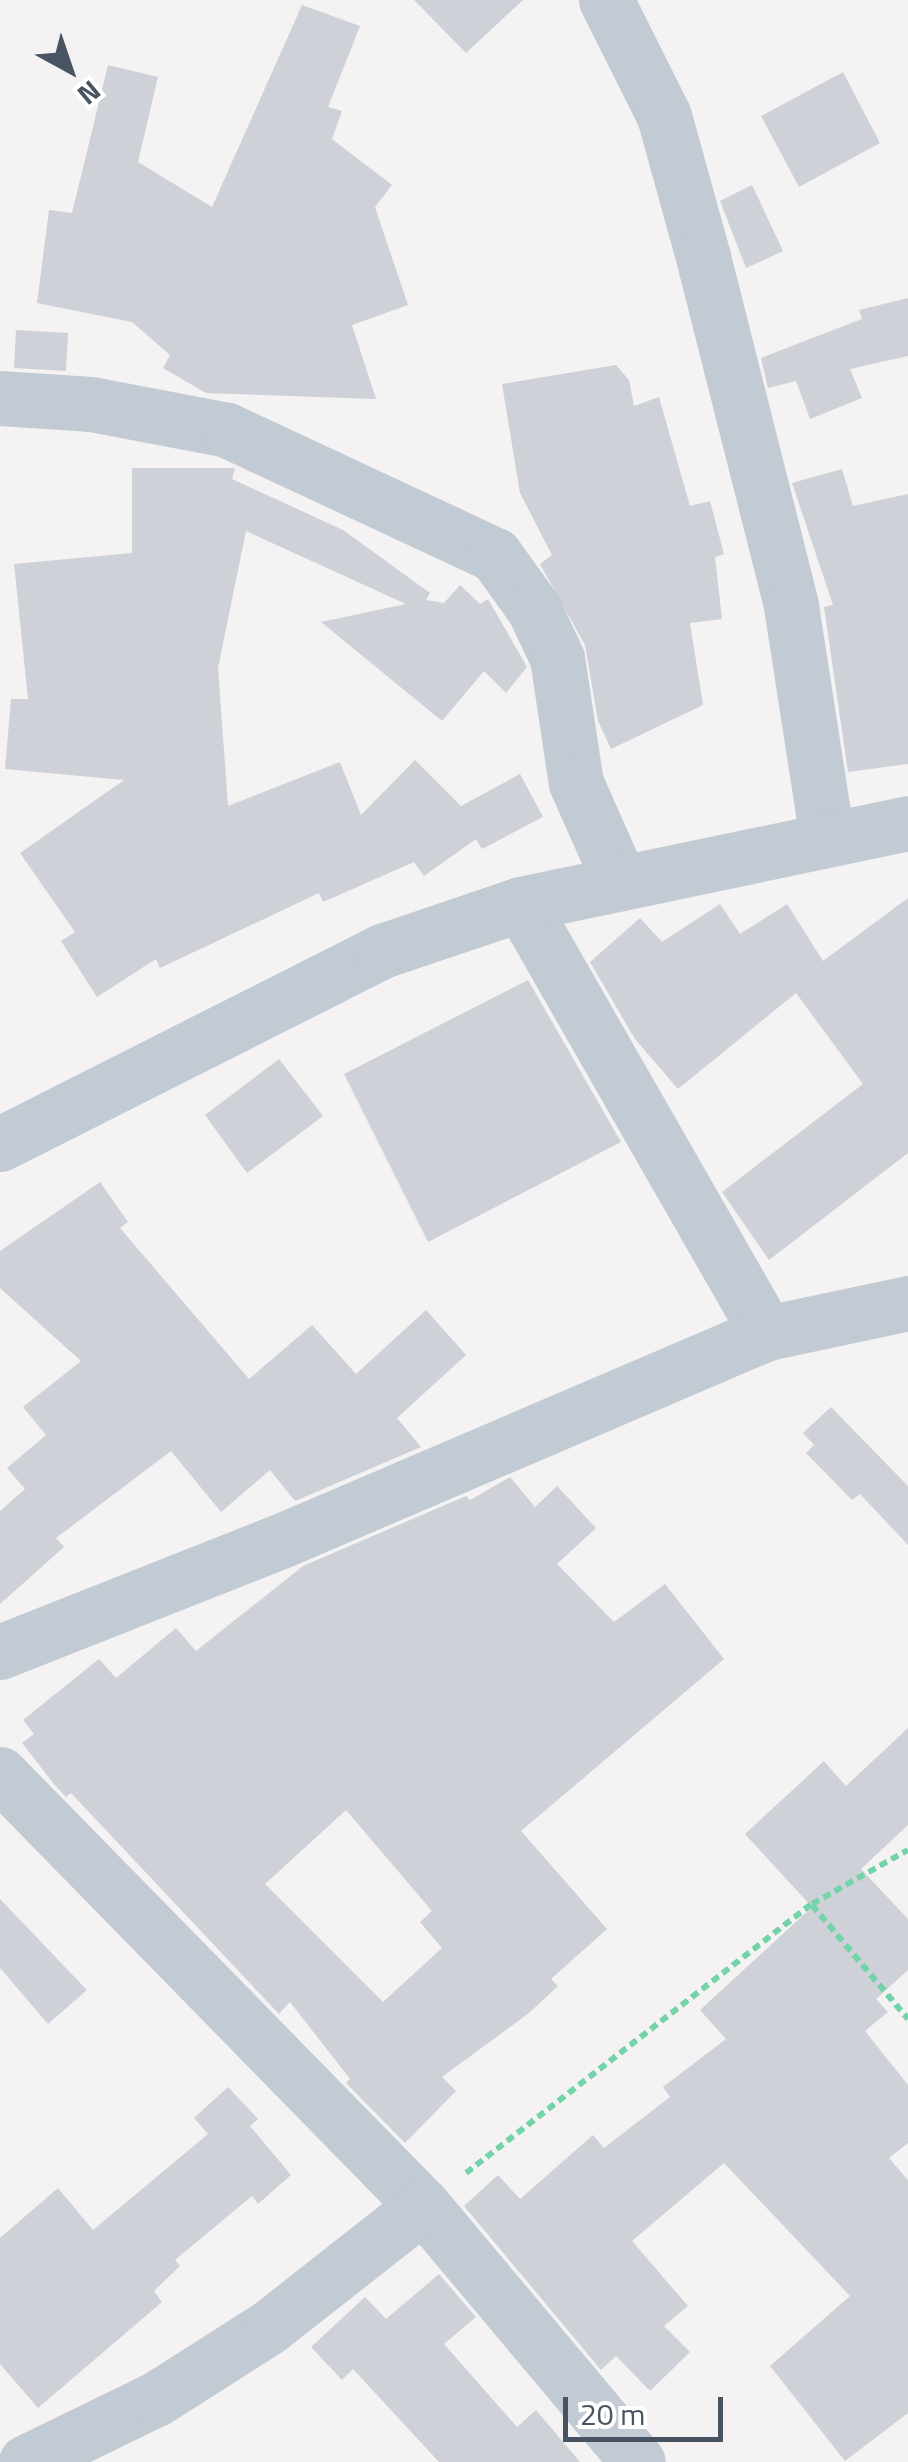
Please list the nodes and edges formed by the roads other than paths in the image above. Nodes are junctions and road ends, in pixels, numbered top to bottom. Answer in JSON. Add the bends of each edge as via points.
{"nodes":[{"id":1,"x":606,"y":0,"type":"edge"},
{"id":2,"x":0,"y":398,"type":"edge"},
{"id":3,"x":908,"y":824,"type":"edge"},
{"id":4,"x":827,"y":838,"type":"junction"},
{"id":5,"x":619,"y":880,"type":"junction"},
{"id":6,"x":520,"y":904,"type":"junction"},
{"id":7,"x":0,"y":1144,"type":"edge"},
{"id":8,"x":908,"y":1303,"type":"edge"},
{"id":9,"x":768,"y":1332,"type":"junction"},
{"id":10,"x":0,"y":1652,"type":"edge"},
{"id":11,"x":0,"y":1774,"type":"edge"},
{"id":12,"x":424,"y":2206,"type":"junction"},
{"id":13,"x":26,"y":2462,"type":"edge"},
{"id":14,"x":638,"y":2462,"type":"edge"}],
"edges":[{"from":1,"to":4,"type":"street","via":[[664,116],[704,256],[791,606]]},
{"from":2,"to":5,"type":"street","via":[[91,404],[227,430],[495,556],[534,609],[557,658],[576,783]]},
{"from":3,"to":4,"type":"street"},
{"from":4,"to":5,"type":"street"},
{"from":5,"to":6,"type":"street"},
{"from":6,"to":7,"type":"street","via":[[382,952]]},
{"from":6,"to":9,"type":"street"},
{"from":8,"to":9,"type":"street"},
{"from":9,"to":10,"type":"street","via":[[283,1540]]},
{"from":11,"to":12,"type":"street"},
{"from":12,"to":13,"type":"street","via":[[269,2327],[156,2399]]},
{"from":12,"to":14,"type":"street"}]}
